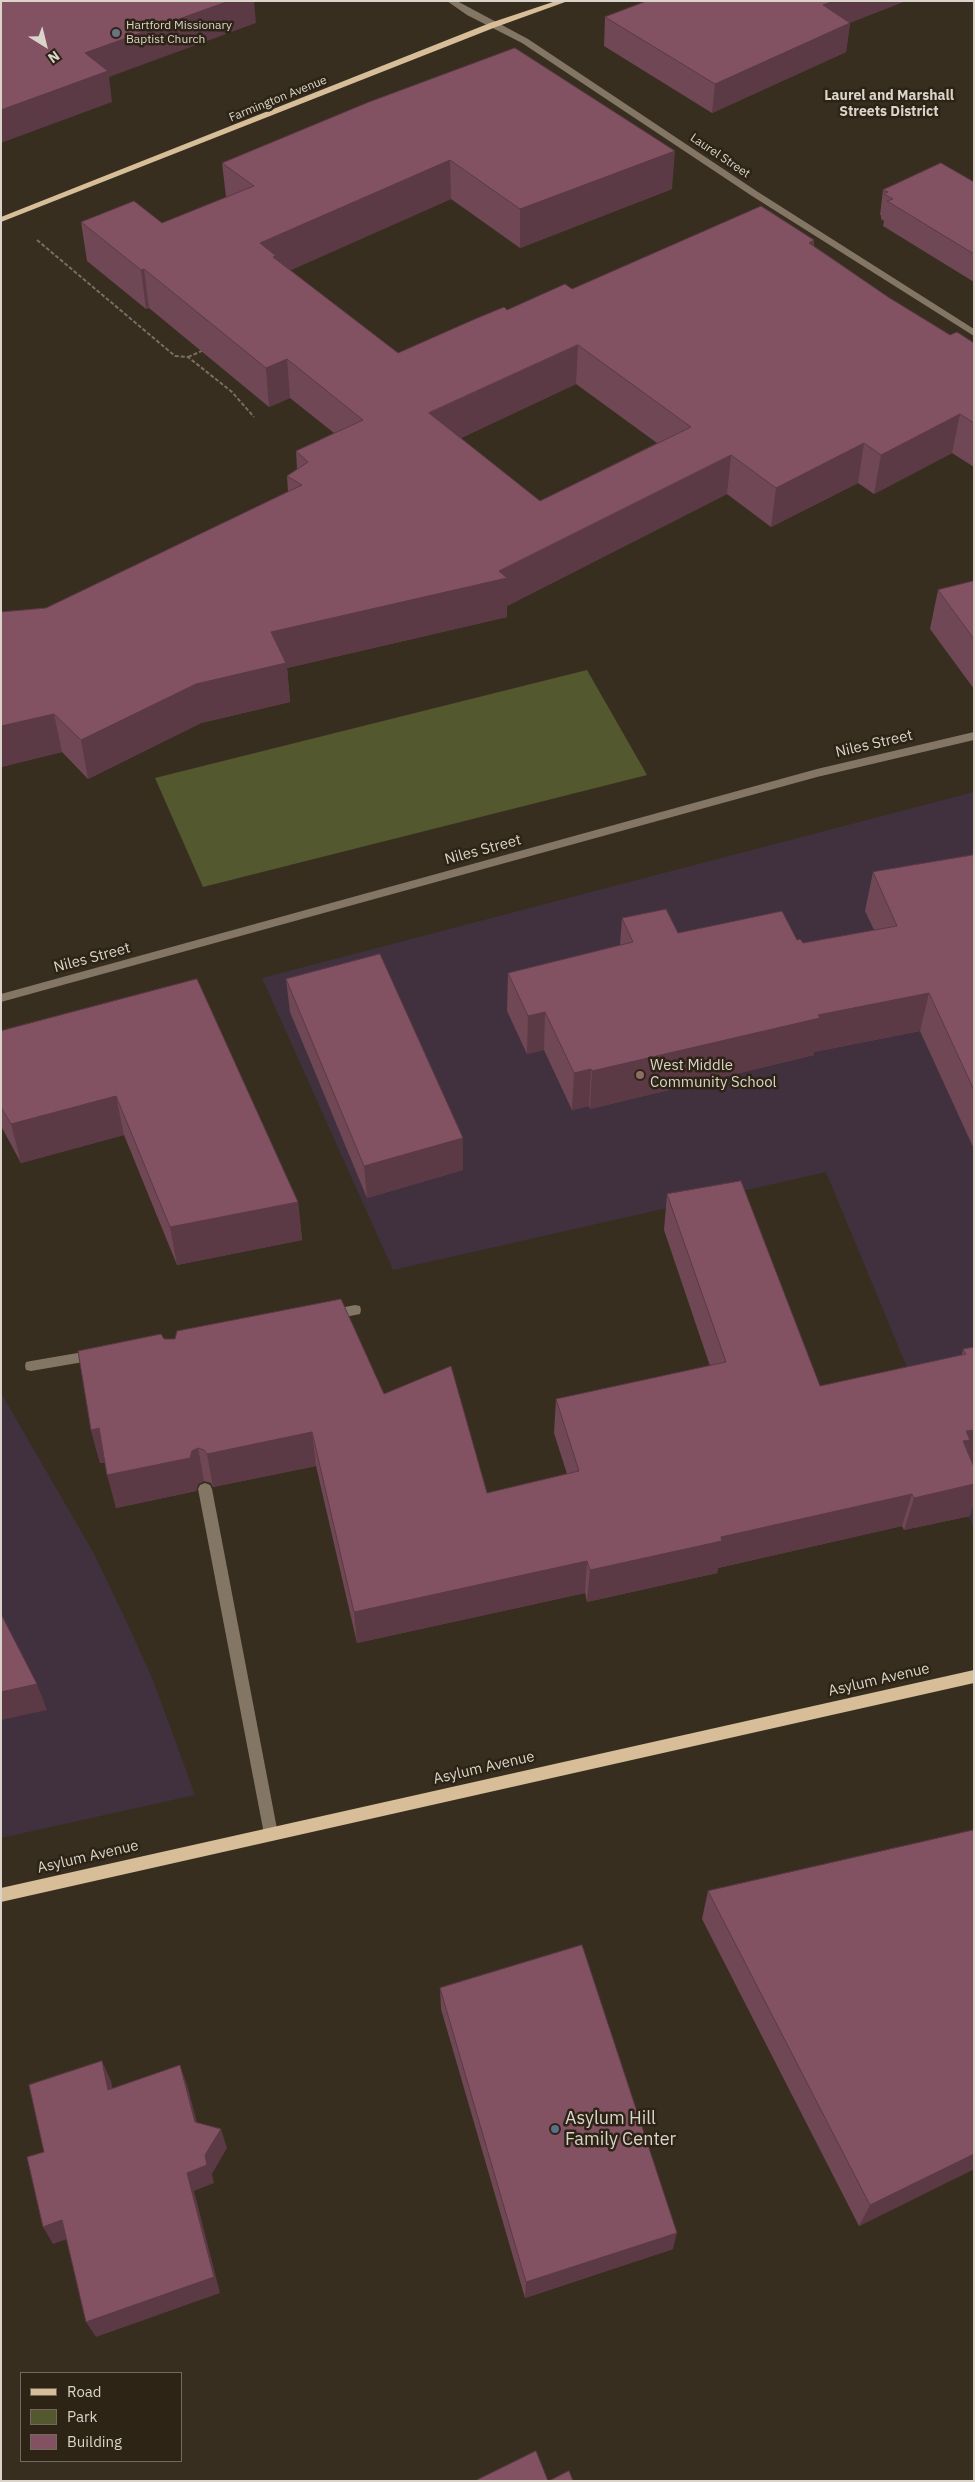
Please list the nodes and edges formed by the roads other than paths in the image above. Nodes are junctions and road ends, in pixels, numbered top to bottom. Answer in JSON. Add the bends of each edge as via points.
{"nodes":[{"id":1,"x":451,"y":1,"type":"edge"},
{"id":2,"x":564,"y":1,"type":"edge"},
{"id":3,"x":493,"y":25,"type":"junction"},
{"id":4,"x":1,"y":220,"type":"edge"},
{"id":5,"x":974,"y":333,"type":"edge"},
{"id":6,"x":974,"y":736,"type":"edge"},
{"id":7,"x":1,"y":998,"type":"edge"},
{"id":8,"x":355,"y":1310,"type":"dead end"},
{"id":9,"x":316,"y":1317,"type":"edge"},
{"id":10,"x":106,"y":1353,"type":"edge"},
{"id":11,"x":31,"y":1366,"type":"dead end"},
{"id":12,"x":204,"y":1489,"type":"edge"},
{"id":13,"x":974,"y":1676,"type":"edge"},
{"id":14,"x":271,"y":1834,"type":"junction"},
{"id":15,"x":1,"y":1895,"type":"edge"}],
"edges":[{"from":1,"to":3,"type":"street","name":"Laurel Street"},
{"from":2,"to":3,"type":"main road","name":"Farmington Avenue"},
{"from":3,"to":4,"type":"main road","name":"Farmington Avenue"},
{"from":3,"to":5,"type":"street","name":"Laurel Street","via":[[525,41],[755,194]]},
{"from":6,"to":7,"type":"street","name":"Niles Street","via":[[817,773]]},
{"from":8,"to":9,"type":"street"},
{"from":10,"to":11,"type":"street"},
{"from":12,"to":14,"type":"street"},
{"from":13,"to":14,"type":"main road","name":"Asylum Avenue"},
{"from":14,"to":15,"type":"main road","name":"Asylum Avenue"}]}
